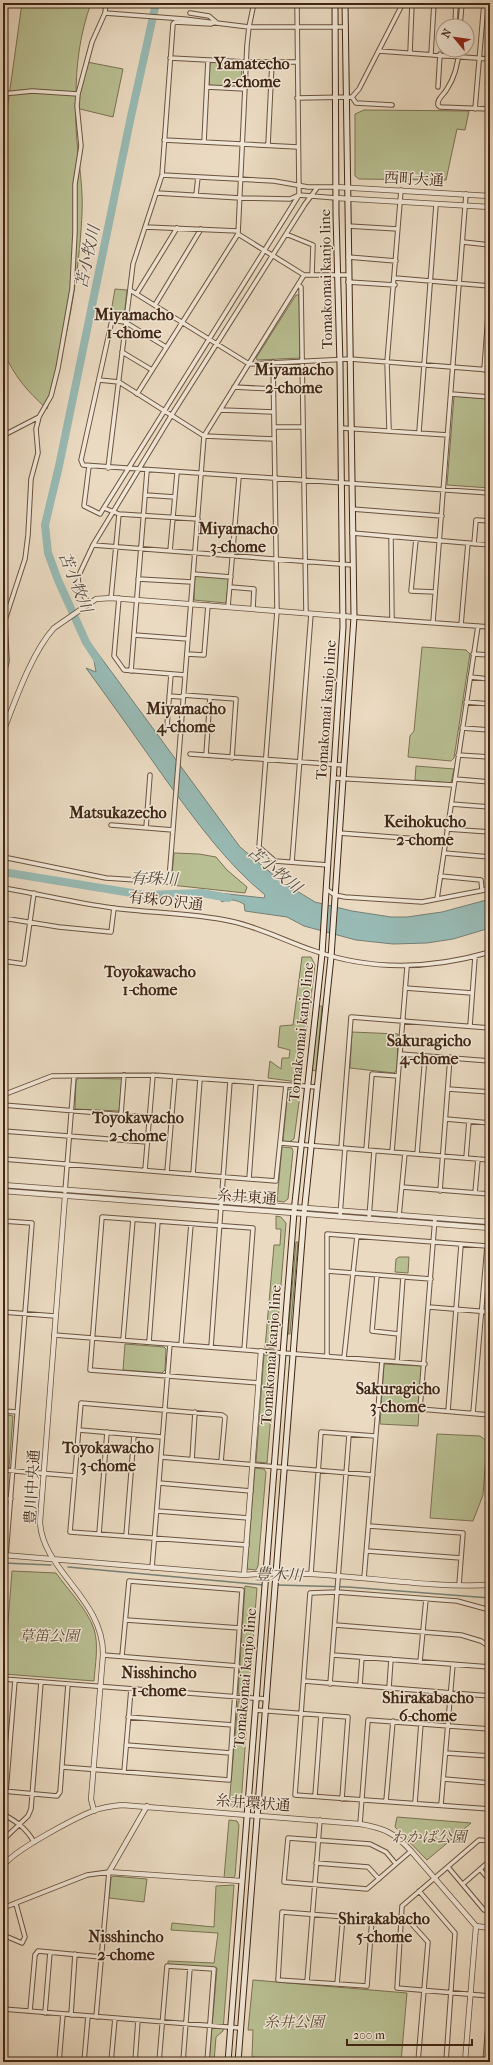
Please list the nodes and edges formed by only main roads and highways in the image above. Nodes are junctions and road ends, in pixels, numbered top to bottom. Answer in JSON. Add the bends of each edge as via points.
{"nodes":[{"id":1,"x":336,"y":3,"type":"edge"},
{"id":2,"x":345,"y":3,"type":"edge"},
{"id":3,"x":228,"y":2062,"type":"edge"},
{"id":4,"x":238,"y":2062,"type":"edge"}],
"edges":[{"from":1,"to":3,"type":"main road","name":"Tomakomai kanjo line","via":[[336,198],[343,616],[322,954],[294,1210]]},
{"from":2,"to":4,"type":"main road","name":"Tomakomai kanjo line","via":[[354,617],[331,957],[304,1211]]}]}
